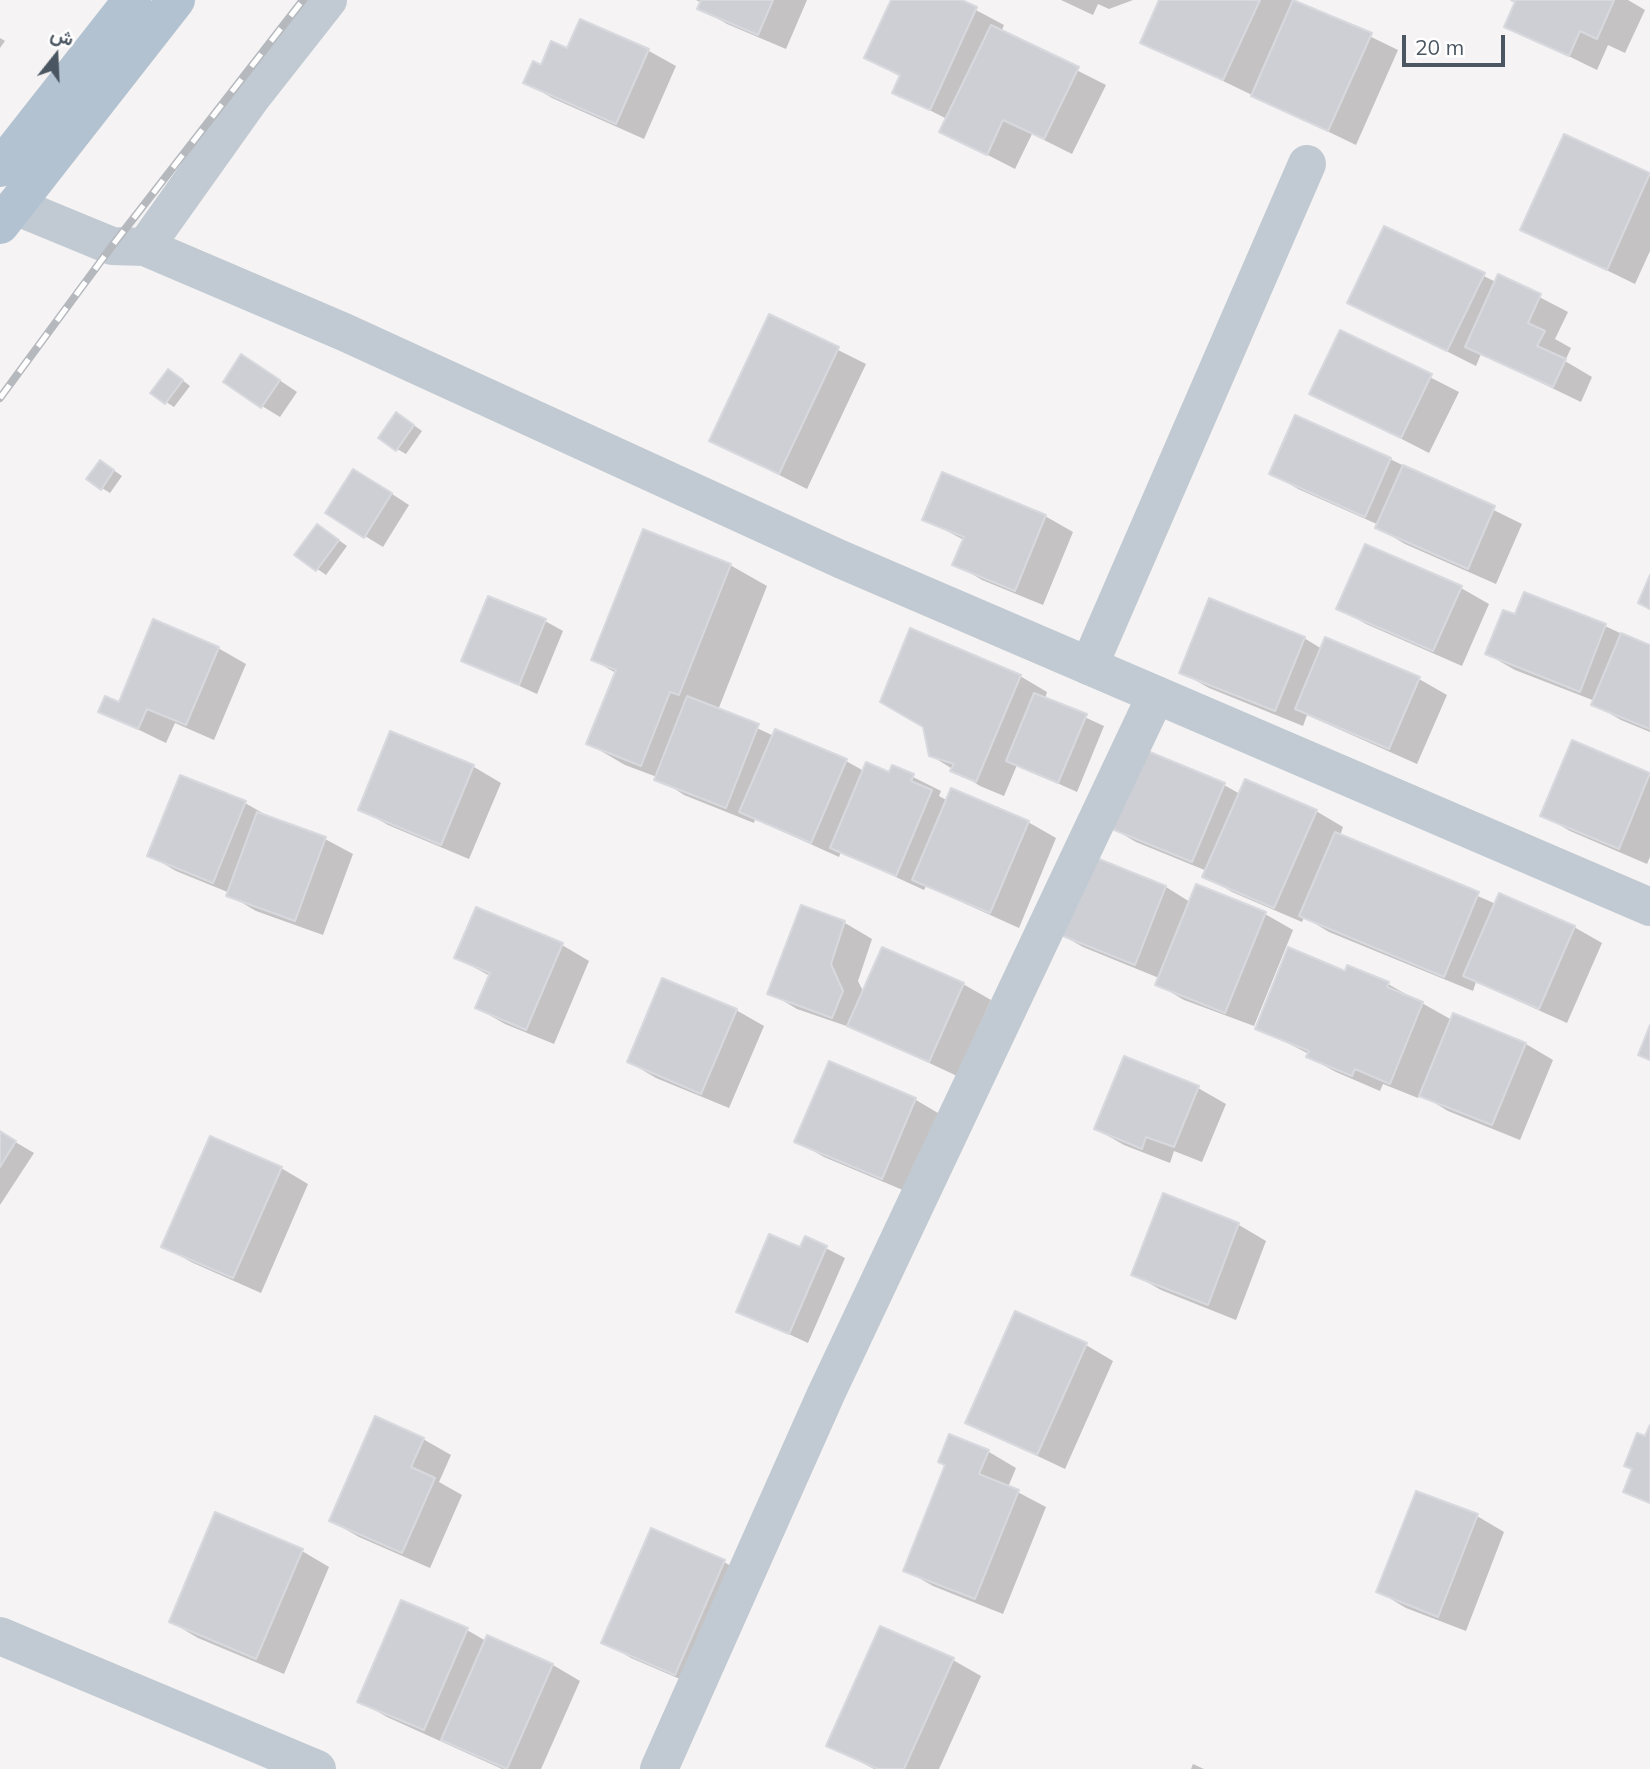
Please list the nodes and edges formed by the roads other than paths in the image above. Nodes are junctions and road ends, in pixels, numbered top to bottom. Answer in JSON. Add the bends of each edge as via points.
{"nodes":[{"id":1,"x":132,"y":0,"type":"edge"},
{"id":2,"x":176,"y":0,"type":"edge"},
{"id":3,"x":328,"y":0,"type":"edge"},
{"id":4,"x":1307,"y":164,"type":"dead end"},
{"id":5,"x":0,"y":168,"type":"edge"},
{"id":6,"x":8,"y":215,"type":"edge"},
{"id":7,"x":145,"y":247,"type":"junction"},
{"id":8,"x":1089,"y":666,"type":"junction"},
{"id":9,"x":1156,"y":695,"type":"junction"},
{"id":10,"x":1650,"y":907,"type":"edge"},
{"id":11,"x":0,"y":1636,"type":"edge"},
{"id":12,"x":317,"y":1769,"type":"edge"},
{"id":13,"x":659,"y":1769,"type":"edge"}],
"edges":[{"from":1,"to":5,"type":"main road"},
{"from":2,"to":6,"type":"main road"},
{"from":3,"to":7,"type":"street","via":[[251,98]]},
{"from":4,"to":8,"type":"street"},
{"from":6,"to":7,"type":"street","via":[[112,246]]},
{"from":7,"to":8,"type":"street"},
{"from":8,"to":9,"type":"street"},
{"from":9,"to":10,"type":"street"},
{"from":9,"to":13,"type":"street","via":[[827,1394]]},
{"from":11,"to":12,"type":"street"}]}
